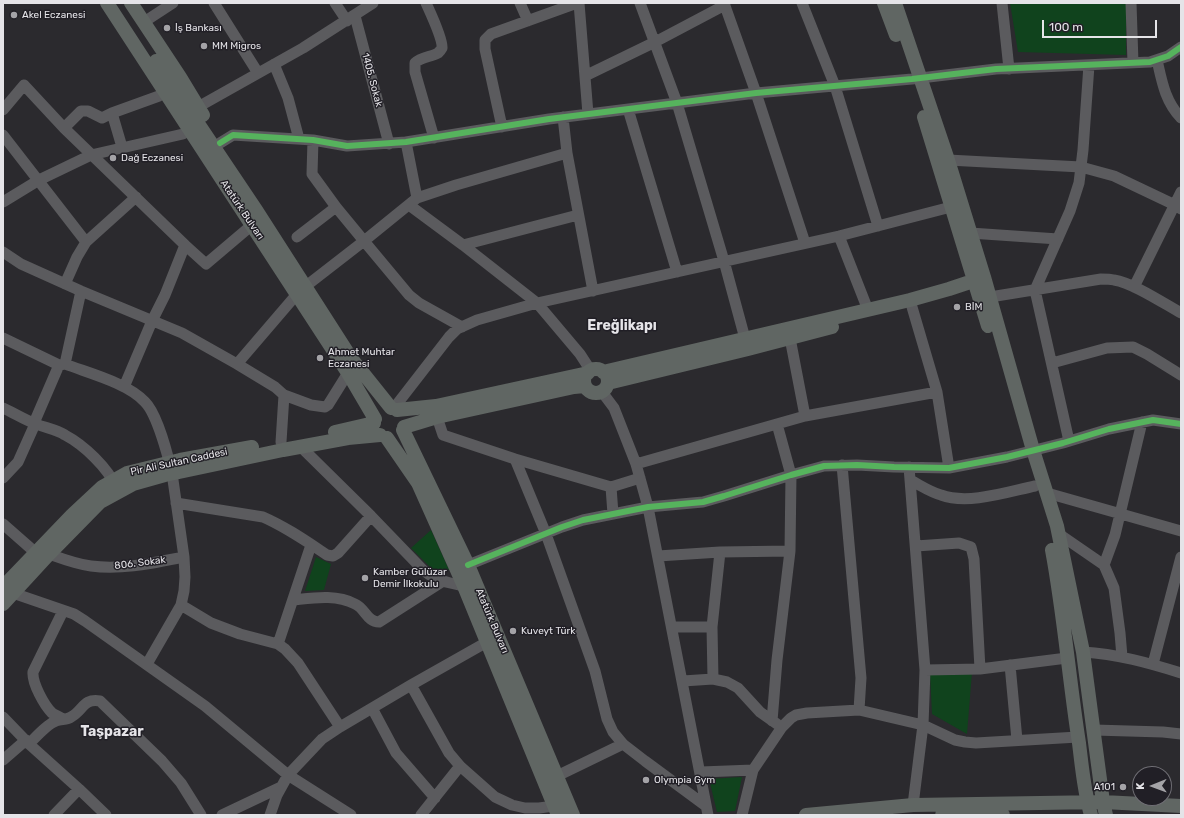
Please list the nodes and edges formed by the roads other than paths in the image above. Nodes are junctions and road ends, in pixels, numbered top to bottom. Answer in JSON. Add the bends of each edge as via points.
{"nodes":[{"id":1,"x":99,"y":3,"type":"edge"},
{"id":2,"x":107,"y":3,"type":"edge"},
{"id":3,"x":117,"y":3,"type":"edge"},
{"id":4,"x":131,"y":3,"type":"edge"},
{"id":5,"x":173,"y":3,"type":"edge"},
{"id":6,"x":214,"y":3,"type":"edge"},
{"id":7,"x":334,"y":3,"type":"edge"},
{"id":8,"x":373,"y":3,"type":"edge"},
{"id":9,"x":426,"y":3,"type":"edge"},
{"id":10,"x":520,"y":3,"type":"edge"},
{"id":11,"x":578,"y":3,"type":"edge"},
{"id":12,"x":640,"y":3,"type":"edge"},
{"id":13,"x":802,"y":3,"type":"edge"},
{"id":14,"x":884,"y":3,"type":"edge"},
{"id":15,"x":895,"y":3,"type":"edge"},
{"id":16,"x":1002,"y":3,"type":"edge"},
{"id":17,"x":1131,"y":3,"type":"edge"},
{"id":18,"x":724,"y":4,"type":"edge"},
{"id":19,"x":351,"y":18,"type":"junction"},
{"id":20,"x":528,"y":21,"type":"junction"},
{"id":21,"x":144,"y":22,"type":"junction"},
{"id":22,"x":654,"y":42,"type":"junction"},
{"id":23,"x":1181,"y":47,"type":"edge"},
{"id":24,"x":1157,"y":60,"type":"junction"},
{"id":25,"x":1133,"y":63,"type":"junction"},
{"id":26,"x":274,"y":64,"type":"junction"},
{"id":27,"x":1089,"y":65,"type":"junction"},
{"id":28,"x":1009,"y":69,"type":"junction"},
{"id":29,"x":258,"y":73,"type":"junction"},
{"id":30,"x":585,"y":76,"type":"junction"},
{"id":31,"x":916,"y":78,"type":"junction"},
{"id":32,"x":834,"y":86,"type":"junction"},
{"id":33,"x":756,"y":93,"type":"junction"},
{"id":34,"x":159,"y":96,"type":"junction"},
{"id":35,"x":677,"y":103,"type":"junction"},
{"id":36,"x":198,"y":107,"type":"junction"},
{"id":37,"x":628,"y":109,"type":"junction"},
{"id":38,"x":3,"y":110,"type":"edge"},
{"id":39,"x":112,"y":113,"type":"junction"},
{"id":40,"x":588,"y":114,"type":"junction"},
{"id":41,"x":563,"y":117,"type":"junction"},
{"id":42,"x":1181,"y":118,"type":"edge"},
{"id":43,"x":502,"y":127,"type":"junction"},
{"id":44,"x":64,"y":128,"type":"junction"},
{"id":45,"x":183,"y":134,"type":"junction"},
{"id":46,"x":3,"y":135,"type":"edge"},
{"id":47,"x":434,"y":138,"type":"junction"},
{"id":48,"x":299,"y":139,"type":"junction"},
{"id":49,"x":313,"y":140,"type":"junction"},
{"id":50,"x":406,"y":142,"type":"junction"},
{"id":51,"x":220,"y":144,"type":"junction"},
{"id":52,"x":389,"y":144,"type":"junction"},
{"id":53,"x":122,"y":147,"type":"junction"},
{"id":54,"x":567,"y":153,"type":"junction"},
{"id":55,"x":91,"y":155,"type":"junction"},
{"id":56,"x":948,"y":160,"type":"junction"},
{"id":57,"x":1081,"y":167,"type":"junction"},
{"id":58,"x":39,"y":180,"type":"junction"},
{"id":59,"x":1181,"y":192,"type":"edge"},
{"id":60,"x":136,"y":197,"type":"junction"},
{"id":61,"x":413,"y":201,"type":"junction"},
{"id":62,"x":3,"y":202,"type":"edge"},
{"id":63,"x":336,"y":207,"type":"junction"},
{"id":64,"x":951,"y":207,"type":"junction"},
{"id":65,"x":1178,"y":207,"type":"edge"},
{"id":66,"x":578,"y":215,"type":"junction"},
{"id":67,"x":251,"y":217,"type":"junction"},
{"id":68,"x":878,"y":226,"type":"junction"},
{"id":69,"x":970,"y":233,"type":"junction"},
{"id":70,"x":839,"y":236,"type":"junction"},
{"id":71,"x":297,"y":237,"type":"dead end"},
{"id":72,"x":1058,"y":239,"type":"junction"},
{"id":73,"x":364,"y":241,"type":"junction"},
{"id":74,"x":86,"y":242,"type":"junction"},
{"id":75,"x":805,"y":243,"type":"junction"},
{"id":76,"x":185,"y":245,"type":"junction"},
{"id":77,"x":463,"y":245,"type":"junction"},
{"id":78,"x":3,"y":252,"type":"edge"},
{"id":79,"x":724,"y":261,"type":"junction"},
{"id":80,"x":677,"y":272,"type":"junction"},
{"id":81,"x":65,"y":284,"type":"junction"},
{"id":82,"x":982,"y":286,"type":"junction"},
{"id":83,"x":1134,"y":288,"type":"junction"},
{"id":84,"x":301,"y":290,"type":"junction"},
{"id":85,"x":1036,"y":290,"type":"junction"},
{"id":86,"x":81,"y":291,"type":"junction"},
{"id":87,"x":593,"y":291,"type":"junction"},
{"id":88,"x":537,"y":303,"type":"junction"},
{"id":89,"x":912,"y":307,"type":"junction"},
{"id":90,"x":868,"y":310,"type":"junction"},
{"id":91,"x":1181,"y":313,"type":"edge"},
{"id":92,"x":152,"y":321,"type":"junction"},
{"id":93,"x":462,"y":327,"type":"junction"},
{"id":94,"x":3,"y":338,"type":"edge"},
{"id":95,"x":790,"y":338,"type":"junction"},
{"id":96,"x":746,"y":344,"type":"junction"},
{"id":97,"x":1052,"y":363,"type":"junction"},
{"id":98,"x":237,"y":364,"type":"junction"},
{"id":99,"x":62,"y":365,"type":"junction"},
{"id":100,"x":348,"y":373,"type":"junction"},
{"id":101,"x":1181,"y":375,"type":"edge"},
{"id":102,"x":596,"y":379,"type":"junction"},
{"id":103,"x":124,"y":387,"type":"junction"},
{"id":104,"x":937,"y":392,"type":"junction"},
{"id":105,"x":284,"y":395,"type":"junction"},
{"id":106,"x":3,"y":408,"type":"edge"},
{"id":107,"x":394,"y":409,"type":"junction"},
{"id":108,"x":805,"y":416,"type":"junction"},
{"id":109,"x":437,"y":417,"type":"junction"},
{"id":110,"x":1142,"y":422,"type":"junction"},
{"id":111,"x":35,"y":423,"type":"junction"},
{"id":112,"x":1181,"y":423,"type":"edge"},
{"id":113,"x":777,"y":424,"type":"junction"},
{"id":114,"x":379,"y":428,"type":"junction"},
{"id":115,"x":403,"y":428,"type":"junction"},
{"id":116,"x":1069,"y":441,"type":"junction"},
{"id":117,"x":300,"y":442,"type":"junction"},
{"id":118,"x":282,"y":446,"type":"junction"},
{"id":119,"x":1029,"y":451,"type":"junction"},
{"id":120,"x":515,"y":459,"type":"junction"},
{"id":121,"x":636,"y":464,"type":"junction"},
{"id":122,"x":842,"y":465,"type":"junction"},
{"id":123,"x":909,"y":467,"type":"junction"},
{"id":124,"x":171,"y":468,"type":"junction"},
{"id":125,"x":949,"y":468,"type":"junction"},
{"id":126,"x":791,"y":475,"type":"junction"},
{"id":127,"x":3,"y":478,"type":"edge"},
{"id":128,"x":640,"y":478,"type":"junction"},
{"id":129,"x":910,"y":480,"type":"junction"},
{"id":130,"x":116,"y":486,"type":"junction"},
{"id":131,"x":611,"y":487,"type":"junction"},
{"id":132,"x":1041,"y":490,"type":"junction"},
{"id":133,"x":176,"y":504,"type":"junction"},
{"id":134,"x":648,"y":507,"type":"junction"},
{"id":135,"x":1121,"y":513,"type":"junction"},
{"id":136,"x":613,"y":514,"type":"junction"},
{"id":137,"x":371,"y":516,"type":"junction"},
{"id":138,"x":3,"y":524,"type":"edge"},
{"id":139,"x":1181,"y":530,"type":"edge"},
{"id":140,"x":546,"y":534,"type":"junction"},
{"id":141,"x":1059,"y":534,"type":"junction"},
{"id":142,"x":311,"y":545,"type":"junction"},
{"id":143,"x":916,"y":546,"type":"junction"},
{"id":144,"x":720,"y":552,"type":"junction"},
{"id":145,"x":790,"y":552,"type":"junction"},
{"id":146,"x":42,"y":553,"type":"junction"},
{"id":147,"x":658,"y":556,"type":"junction"},
{"id":148,"x":184,"y":557,"type":"junction"},
{"id":149,"x":1181,"y":557,"type":"edge"},
{"id":150,"x":468,"y":565,"type":"junction"},
{"id":151,"x":1104,"y":565,"type":"junction"},
{"id":152,"x":443,"y":581,"type":"junction"},
{"id":153,"x":464,"y":586,"type":"junction"},
{"id":154,"x":7,"y":590,"type":"edge"},
{"id":155,"x":292,"y":600,"type":"junction"},
{"id":156,"x":3,"y":604,"type":"edge"},
{"id":157,"x":181,"y":605,"type":"junction"},
{"id":158,"x":63,"y":611,"type":"junction"},
{"id":159,"x":672,"y":627,"type":"junction"},
{"id":160,"x":712,"y":627,"type":"junction"},
{"id":161,"x":487,"y":642,"type":"junction"},
{"id":162,"x":278,"y":644,"type":"junction"},
{"id":163,"x":1084,"y":652,"type":"junction"},
{"id":164,"x":1122,"y":657,"type":"junction"},
{"id":165,"x":1067,"y":658,"type":"junction"},
{"id":166,"x":146,"y":664,"type":"junction"},
{"id":167,"x":1153,"y":664,"type":"junction"},
{"id":168,"x":1010,"y":665,"type":"junction"},
{"id":169,"x":980,"y":668,"type":"junction"},
{"id":170,"x":925,"y":670,"type":"junction"},
{"id":171,"x":1181,"y":673,"type":"edge"},
{"id":172,"x":713,"y":679,"type":"junction"},
{"id":173,"x":683,"y":681,"type":"junction"},
{"id":174,"x":411,"y":684,"type":"junction"},
{"id":175,"x":372,"y":708,"type":"junction"},
{"id":176,"x":859,"y":710,"type":"junction"},
{"id":177,"x":3,"y":717,"type":"edge"},
{"id":178,"x":63,"y":719,"type":"junction"},
{"id":179,"x":772,"y":721,"type":"junction"},
{"id":180,"x":923,"y":725,"type":"junction"},
{"id":181,"x":340,"y":726,"type":"junction"},
{"id":182,"x":782,"y":727,"type":"junction"},
{"id":183,"x":1094,"y":730,"type":"junction"},
{"id":184,"x":1181,"y":734,"type":"edge"},
{"id":185,"x":1078,"y":737,"type":"junction"},
{"id":186,"x":1017,"y":740,"type":"junction"},
{"id":187,"x":27,"y":742,"type":"junction"},
{"id":188,"x":623,"y":744,"type":"junction"},
{"id":189,"x":3,"y":760,"type":"edge"},
{"id":190,"x":460,"y":766,"type":"junction"},
{"id":191,"x":753,"y":770,"type":"junction"},
{"id":192,"x":700,"y":772,"type":"junction"},
{"id":193,"x":288,"y":775,"type":"junction"},
{"id":194,"x":557,"y":776,"type":"junction"},
{"id":195,"x":281,"y":787,"type":"junction"},
{"id":196,"x":79,"y":789,"type":"junction"},
{"id":197,"x":435,"y":798,"type":"junction"},
{"id":198,"x":913,"y":806,"type":"junction"},
{"id":199,"x":1181,"y":806,"type":"edge"},
{"id":200,"x":1104,"y":808,"type":"edge"},
{"id":201,"x":1089,"y":809,"type":"edge"},
{"id":202,"x":556,"y":810,"type":"edge"},
{"id":203,"x":707,"y":810,"type":"edge"},
{"id":204,"x":54,"y":815,"type":"edge"},
{"id":205,"x":106,"y":815,"type":"edge"},
{"id":206,"x":201,"y":815,"type":"edge"},
{"id":207,"x":222,"y":815,"type":"edge"},
{"id":208,"x":270,"y":815,"type":"edge"},
{"id":209,"x":351,"y":815,"type":"edge"},
{"id":210,"x":421,"y":815,"type":"edge"},
{"id":211,"x":573,"y":815,"type":"edge"},
{"id":212,"x":742,"y":815,"type":"edge"},
{"id":213,"x":806,"y":815,"type":"edge"},
{"id":214,"x":949,"y":815,"type":"edge"},
{"id":215,"x":1003,"y":815,"type":"edge"}],
"edges":[{"from":1,"to":34,"type":"main road"},
{"from":2,"to":67,"type":"main road","name":"Atatürk Bulvarı","via":[[219,176]]},
{"from":3,"to":67,"type":"main road","name":"Atatürk Bulvarı"},
{"from":4,"to":21,"type":"main road"},
{"from":5,"to":21,"type":"street"},
{"from":6,"to":29,"type":"street"},
{"from":7,"to":19,"type":"street"},
{"from":8,"to":19,"type":"street"},
{"from":9,"to":47,"type":"street","via":[[442,47],[437,53],[418,60],[415,63],[415,72]]},
{"from":10,"to":20,"type":"street"},
{"from":11,"to":20,"type":"street"},
{"from":11,"to":30,"type":"street"},
{"from":12,"to":22,"type":"street"},
{"from":13,"to":32,"type":"street"},
{"from":14,"to":31,"type":"main road"},
{"from":15,"to":31,"type":"main road"},
{"from":16,"to":28,"type":"street"},
{"from":17,"to":25,"type":"street"},
{"from":18,"to":22,"type":"street"},
{"from":18,"to":33,"type":"street"},
{"from":19,"to":26,"type":"street"},
{"from":19,"to":52,"type":"street","name":"1405. Sokak"},
{"from":20,"to":43,"type":"street","via":[[491,34],[486,40],[485,49]]},
{"from":21,"to":36,"type":"main road"},
{"from":22,"to":30,"type":"street"},
{"from":22,"to":35,"type":"street"},
{"from":23,"to":24,"type":"street"},
{"from":24,"to":25,"type":"street"},
{"from":24,"to":42,"type":"street","via":[[1164,90]]},
{"from":25,"to":27,"type":"street"},
{"from":26,"to":29,"type":"street"},
{"from":26,"to":48,"type":"street","via":[[288,98]]},
{"from":27,"to":28,"type":"street"},
{"from":27,"to":57,"type":"street"},
{"from":28,"to":31,"type":"street"},
{"from":29,"to":36,"type":"street"},
{"from":30,"to":40,"type":"street"},
{"from":31,"to":32,"type":"street"},
{"from":31,"to":56,"type":"main road"},
{"from":31,"to":64,"type":"main road"},
{"from":32,"to":33,"type":"street"},
{"from":32,"to":68,"type":"street"},
{"from":33,"to":35,"type":"street"},
{"from":33,"to":75,"type":"street"},
{"from":34,"to":39,"type":"street"},
{"from":34,"to":45,"type":"main road"},
{"from":35,"to":37,"type":"street"},
{"from":35,"to":79,"type":"street"},
{"from":36,"to":51,"type":"main road"},
{"from":37,"to":40,"type":"street"},
{"from":37,"to":80,"type":"street"},
{"from":38,"to":44,"type":"street","via":[[24,85]]},
{"from":39,"to":44,"type":"street","via":[[102,118],[88,110],[81,111]]},
{"from":39,"to":53,"type":"street"},
{"from":40,"to":41,"type":"street"},
{"from":41,"to":43,"type":"street"},
{"from":41,"to":54,"type":"street"},
{"from":43,"to":47,"type":"street"},
{"from":44,"to":55,"type":"street"},
{"from":45,"to":53,"type":"street"},
{"from":45,"to":67,"type":"main road","via":[[207,172]]},
{"from":46,"to":58,"type":"street"},
{"from":47,"to":50,"type":"street"},
{"from":48,"to":49,"type":"street"},
{"from":48,"to":51,"type":"street","via":[[233,135]]},
{"from":49,"to":52,"type":"street","via":[[347,146]]},
{"from":49,"to":63,"type":"street","via":[[312,174]]},
{"from":50,"to":52,"type":"street"},
{"from":50,"to":61,"type":"street"},
{"from":51,"to":67,"type":"main road","via":[[234,166]]},
{"from":53,"to":55,"type":"street"},
{"from":54,"to":61,"type":"street","via":[[456,185]]},
{"from":54,"to":66,"type":"street"},
{"from":55,"to":58,"type":"street"},
{"from":55,"to":60,"type":"street"},
{"from":56,"to":57,"type":"street"},
{"from":56,"to":69,"type":"main road"},
{"from":57,"to":65,"type":"street","via":[[1114,176]]},
{"from":57,"to":72,"type":"street","via":[[1079,183]]},
{"from":58,"to":62,"type":"street"},
{"from":58,"to":74,"type":"street"},
{"from":59,"to":65,"type":"street"},
{"from":60,"to":74,"type":"street"},
{"from":60,"to":76,"type":"street"},
{"from":61,"to":73,"type":"street"},
{"from":61,"to":77,"type":"street"},
{"from":63,"to":71,"type":"street"},
{"from":63,"to":73,"type":"street"},
{"from":64,"to":68,"type":"street"},
{"from":64,"to":82,"type":"main road"},
{"from":65,"to":83,"type":"street"},
{"from":66,"to":77,"type":"street"},
{"from":66,"to":87,"type":"street"},
{"from":67,"to":76,"type":"street","via":[[206,264]]},
{"from":67,"to":84,"type":"main road","name":"Atatürk Bulvarı"},
{"from":68,"to":70,"type":"street"},
{"from":69,"to":72,"type":"street"},
{"from":69,"to":82,"type":"main road"},
{"from":70,"to":75,"type":"street"},
{"from":70,"to":90,"type":"street"},
{"from":72,"to":85,"type":"street"},
{"from":73,"to":84,"type":"street"},
{"from":73,"to":93,"type":"street","via":[[419,304]]},
{"from":74,"to":81,"type":"street"},
{"from":75,"to":79,"type":"street"},
{"from":76,"to":92,"type":"street"},
{"from":77,"to":88,"type":"street"},
{"from":78,"to":81,"type":"street","via":[[21,264]]},
{"from":79,"to":80,"type":"street"},
{"from":79,"to":96,"type":"street"},
{"from":80,"to":87,"type":"street"},
{"from":81,"to":86,"type":"street"},
{"from":82,"to":85,"type":"street"},
{"from":82,"to":89,"type":"main road"},
{"from":82,"to":90,"type":"main road","via":[[949,290]]},
{"from":82,"to":119,"type":"main road"},
{"from":83,"to":85,"type":"street","via":[[1114,280],[1101,279]]},
{"from":83,"to":91,"type":"street"},
{"from":84,"to":98,"type":"street"},
{"from":84,"to":100,"type":"main road","name":"Atatürk Bulvarı"},
{"from":84,"to":107,"type":"main road","name":"Atatürk Bulvarı","via":[[351,358]]},
{"from":85,"to":97,"type":"street"},
{"from":86,"to":92,"type":"street"},
{"from":86,"to":99,"type":"street"},
{"from":87,"to":88,"type":"street"},
{"from":88,"to":93,"type":"street"},
{"from":88,"to":102,"type":"street","via":[[580,354]]},
{"from":89,"to":95,"type":"main road"},
{"from":89,"to":104,"type":"street"},
{"from":90,"to":96,"type":"main road"},
{"from":92,"to":98,"type":"street","via":[[182,333]]},
{"from":92,"to":103,"type":"street"},
{"from":93,"to":107,"type":"street","via":[[449,337]]},
{"from":94,"to":99,"type":"street"},
{"from":95,"to":96,"type":"main road"},
{"from":95,"to":108,"type":"street"},
{"from":96,"to":102,"type":"main road"},
{"from":97,"to":101,"type":"street","via":[[1107,348],[1132,347]]},
{"from":97,"to":116,"type":"street"},
{"from":98,"to":105,"type":"street"},
{"from":99,"to":103,"type":"street"},
{"from":99,"to":111,"type":"street"},
{"from":100,"to":105,"type":"street","via":[[325,407],[311,405]]},
{"from":100,"to":114,"type":"main road","name":"Atatürk Bulvarı"},
{"from":102,"to":107,"type":"main road","via":[[436,406]]},
{"from":102,"to":109,"type":"main road","via":[[574,387]]},
{"from":102,"to":121,"type":"street","via":[[614,408]]},
{"from":103,"to":124,"type":"street","via":[[146,402],[154,415]]},
{"from":104,"to":108,"type":"street"},
{"from":104,"to":125,"type":"street"},
{"from":105,"to":118,"type":"street"},
{"from":106,"to":111,"type":"street"},
{"from":107,"to":114,"type":"main road","via":[[382,409],[377,413]]},
{"from":107,"to":115,"type":"main road","via":[[403,417]]},
{"from":108,"to":113,"type":"street"},
{"from":109,"to":115,"type":"main road"},
{"from":109,"to":120,"type":"street","via":[[443,435]]},
{"from":110,"to":112,"type":"street","via":[[1153,420]]},
{"from":110,"to":116,"type":"street"},
{"from":110,"to":135,"type":"street"},
{"from":111,"to":127,"type":"street","via":[[18,462]]},
{"from":111,"to":130,"type":"street","via":[[65,434],[82,447],[98,461]]},
{"from":113,"to":121,"type":"street"},
{"from":113,"to":126,"type":"street"},
{"from":114,"to":115,"type":"main road","via":[[391,438],[398,435]]},
{"from":114,"to":117,"type":"main road","via":[[348,438]]},
{"from":114,"to":153,"type":"main road","name":"Atatürk Bulvarı","via":[[418,483]]},
{"from":115,"to":150,"type":"main road","name":"Atatürk Bulvarı"},
{"from":116,"to":119,"type":"street"},
{"from":117,"to":118,"type":"main road"},
{"from":117,"to":137,"type":"street"},
{"from":118,"to":124,"type":"main road"},
{"from":119,"to":125,"type":"street"},
{"from":119,"to":132,"type":"main road"},
{"from":120,"to":131,"type":"street"},
{"from":120,"to":140,"type":"street"},
{"from":121,"to":128,"type":"street"},
{"from":122,"to":123,"type":"street"},
{"from":122,"to":126,"type":"street","via":[[824,466]]},
{"from":122,"to":176,"type":"street","via":[[862,678]]},
{"from":123,"to":125,"type":"street"},
{"from":123,"to":129,"type":"street"},
{"from":124,"to":130,"type":"main road","via":[[133,484]]},
{"from":124,"to":133,"type":"street"},
{"from":126,"to":134,"type":"street","via":[[703,502]]},
{"from":126,"to":145,"type":"street"},
{"from":128,"to":131,"type":"street"},
{"from":128,"to":134,"type":"street"},
{"from":129,"to":132,"type":"street","via":[[940,495],[959,499]]},
{"from":129,"to":143,"type":"street"},
{"from":130,"to":146,"type":"main road"},
{"from":131,"to":136,"type":"street"},
{"from":132,"to":135,"type":"street"},
{"from":132,"to":141,"type":"main road"},
{"from":132,"to":165,"type":"main road","via":[[1059,586]]},
{"from":133,"to":142,"type":"street","via":[[263,517],[274,521]]},
{"from":133,"to":148,"type":"street"},
{"from":134,"to":136,"type":"street"},
{"from":134,"to":147,"type":"street"},
{"from":135,"to":139,"type":"street"},
{"from":135,"to":151,"type":"street","via":[[1116,535]]},
{"from":136,"to":140,"type":"street","via":[[583,520]]},
{"from":137,"to":142,"type":"street","via":[[333,556]]},
{"from":137,"to":152,"type":"street","via":[[424,571]]},
{"from":138,"to":146,"type":"street","name":"806. Sokak"},
{"from":140,"to":150,"type":"street"},
{"from":140,"to":188,"type":"street","via":[[595,671],[607,719]]},
{"from":141,"to":151,"type":"street"},
{"from":141,"to":163,"type":"main road"},
{"from":142,"to":155,"type":"street"},
{"from":143,"to":169,"type":"street","via":[[959,543],[971,547],[974,559]]},
{"from":143,"to":170,"type":"street"},
{"from":144,"to":145,"type":"street"},
{"from":144,"to":147,"type":"street"},
{"from":144,"to":160,"type":"street"},
{"from":145,"to":179,"type":"street"},
{"from":146,"to":148,"type":"street","name":"806. Sokak","via":[[92,566],[116,567]]},
{"from":146,"to":154,"type":"main road"},
{"from":147,"to":159,"type":"street"},
{"from":148,"to":157,"type":"street","via":[[185,577]]},
{"from":149,"to":167,"type":"street"},
{"from":150,"to":194,"type":"main road","name":"Atatürk Bulvarı"},
{"from":151,"to":164,"type":"street","via":[[1114,588]]},
{"from":152,"to":153,"type":"street"},
{"from":152,"to":155,"type":"street","via":[[379,622],[370,620],[357,604],[346,600],[330,597]]},
{"from":153,"to":161,"type":"main road","name":"Atatürk Bulvarı"},
{"from":154,"to":156,"type":"main road"},
{"from":154,"to":158,"type":"street"},
{"from":155,"to":162,"type":"street"},
{"from":157,"to":162,"type":"street","via":[[211,623]]},
{"from":157,"to":166,"type":"street"},
{"from":158,"to":166,"type":"street","via":[[85,621]]},
{"from":158,"to":178,"type":"street","via":[[32,678],[43,701],[52,712]]},
{"from":159,"to":160,"type":"street"},
{"from":159,"to":173,"type":"street"},
{"from":160,"to":172,"type":"street"},
{"from":161,"to":174,"type":"street"},
{"from":161,"to":202,"type":"main road","name":"Atatürk Bulvarı"},
{"from":162,"to":181,"type":"street","via":[[298,663]]},
{"from":163,"to":164,"type":"street"},
{"from":163,"to":183,"type":"main road"},
{"from":164,"to":167,"type":"street"},
{"from":165,"to":168,"type":"street"},
{"from":165,"to":185,"type":"main road"},
{"from":166,"to":193,"type":"street","via":[[205,706]]},
{"from":167,"to":171,"type":"street"},
{"from":168,"to":169,"type":"street"},
{"from":168,"to":186,"type":"street"},
{"from":169,"to":170,"type":"street"},
{"from":170,"to":180,"type":"street"},
{"from":172,"to":173,"type":"street"},
{"from":172,"to":179,"type":"street","via":[[738,688]]},
{"from":173,"to":192,"type":"street"},
{"from":174,"to":175,"type":"street"},
{"from":174,"to":190,"type":"street","via":[[446,748]]},
{"from":175,"to":181,"type":"street"},
{"from":175,"to":197,"type":"street","via":[[396,753]]},
{"from":176,"to":180,"type":"street"},
{"from":176,"to":182,"type":"street","via":[[808,712],[790,718]]},
{"from":177,"to":187,"type":"street"},
{"from":178,"to":187,"type":"street","via":[[51,723]]},
{"from":178,"to":206,"type":"street","via":[[70,718],[88,702],[100,701],[166,766],[181,783]]},
{"from":179,"to":182,"type":"street"},
{"from":180,"to":186,"type":"street","via":[[965,742]]},
{"from":180,"to":198,"type":"street"},
{"from":181,"to":193,"type":"street","via":[[322,739]]},
{"from":182,"to":191,"type":"street"},
{"from":183,"to":184,"type":"street"},
{"from":183,"to":200,"type":"main road"},
{"from":185,"to":186,"type":"street"},
{"from":185,"to":201,"type":"main road"},
{"from":187,"to":189,"type":"street"},
{"from":187,"to":196,"type":"street"},
{"from":188,"to":194,"type":"street"},
{"from":188,"to":203,"type":"street"},
{"from":190,"to":197,"type":"street"},
{"from":190,"to":202,"type":"street","via":[[495,797],[512,805]]},
{"from":191,"to":192,"type":"street"},
{"from":191,"to":212,"type":"street"},
{"from":192,"to":203,"type":"street"},
{"from":193,"to":195,"type":"street"},
{"from":193,"to":209,"type":"street"},
{"from":194,"to":211,"type":"main road","name":"Atatürk Bulvarı"},
{"from":195,"to":207,"type":"street"},
{"from":195,"to":208,"type":"street"},
{"from":196,"to":204,"type":"street"},
{"from":196,"to":205,"type":"street"},
{"from":197,"to":210,"type":"street"},
{"from":198,"to":201,"type":"main road"},
{"from":198,"to":213,"type":"main road"},
{"from":199,"to":200,"type":"main road"},
{"from":200,"to":201,"type":"main road"},
{"from":214,"to":215,"type":"main road"}]}
